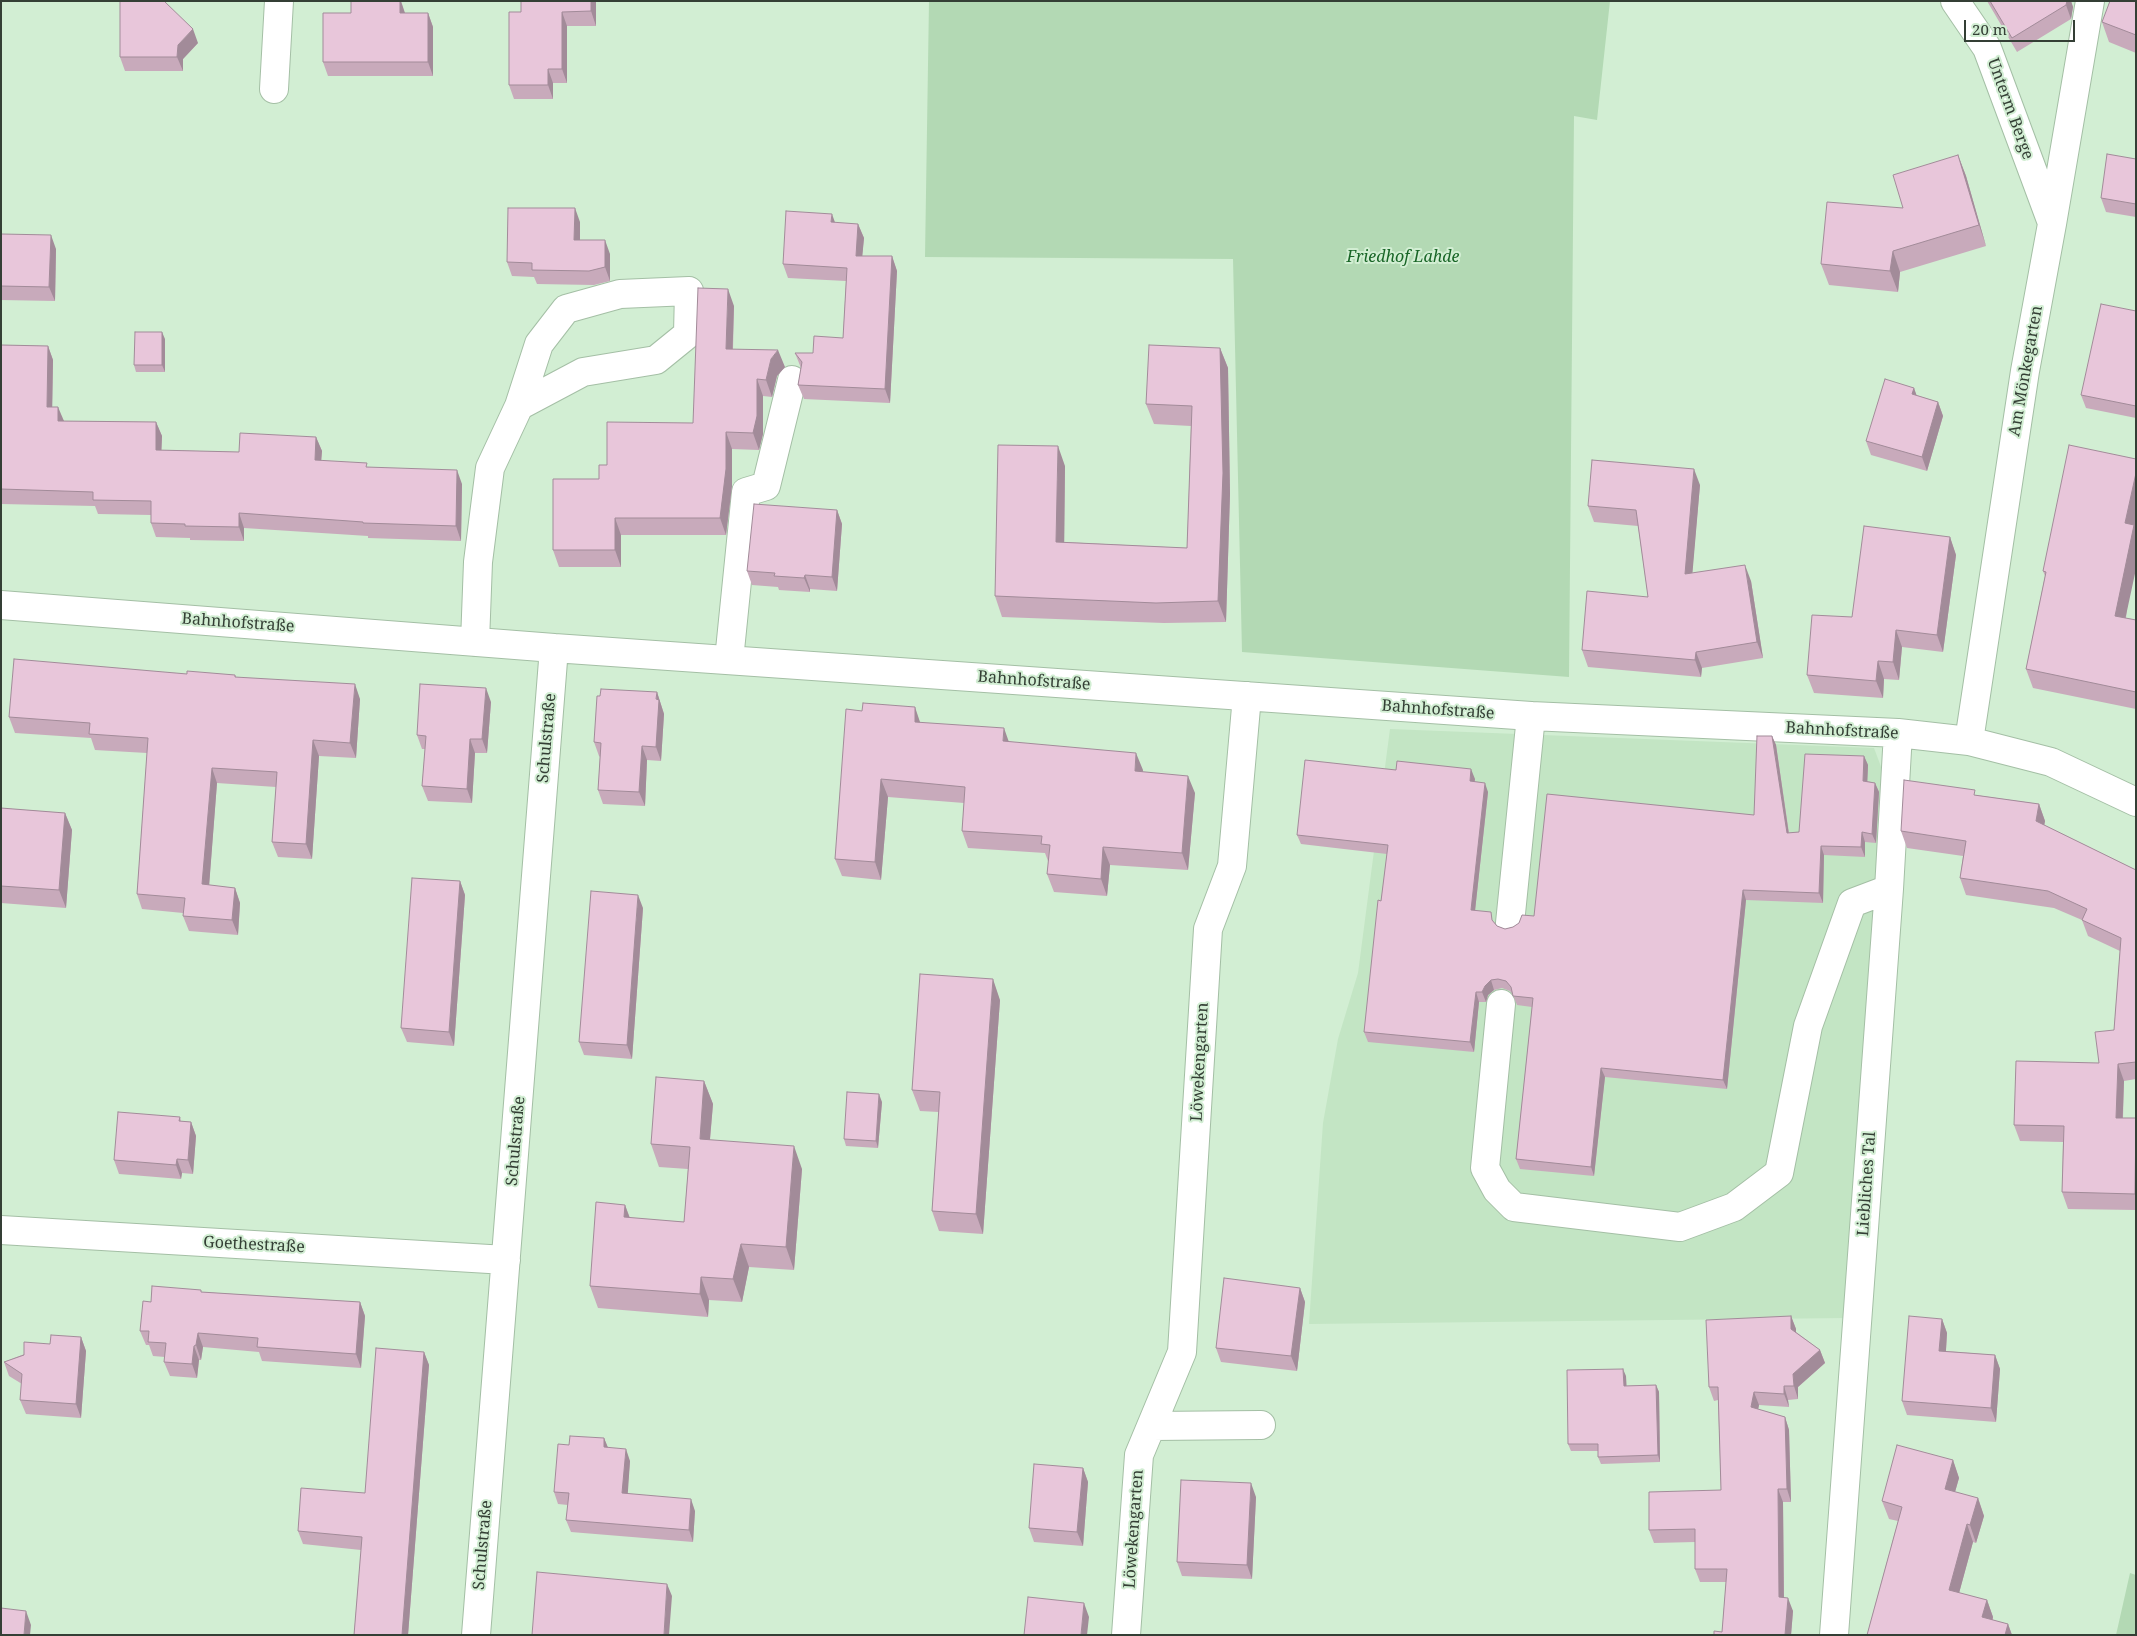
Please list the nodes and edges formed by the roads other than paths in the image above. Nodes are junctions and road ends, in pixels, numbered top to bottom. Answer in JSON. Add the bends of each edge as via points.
{"nodes":[{"id":1,"x":279,"y":1,"type":"edge"},
{"id":2,"x":1955,"y":1,"type":"edge"},
{"id":3,"x":2090,"y":1,"type":"edge"},
{"id":4,"x":274,"y":89,"type":"dead end"},
{"id":5,"x":2052,"y":224,"type":"junction"},
{"id":6,"x":792,"y":380,"type":"dead end"},
{"id":7,"x":519,"y":406,"type":"junction"},
{"id":8,"x":1,"y":605,"type":"edge"},
{"id":9,"x":476,"y":642,"type":"junction"},
{"id":10,"x":554,"y":648,"type":"junction"},
{"id":11,"x":729,"y":660,"type":"junction"},
{"id":12,"x":1247,"y":696,"type":"junction"},
{"id":13,"x":1531,"y":716,"type":"junction"},
{"id":14,"x":1898,"y":733,"type":"junction"},
{"id":15,"x":1969,"y":741,"type":"junction"},
{"id":16,"x":2136,"y":802,"type":"edge"},
{"id":17,"x":1889,"y":889,"type":"junction"},
{"id":18,"x":1510,"y":924,"type":"dead end"},
{"id":19,"x":1501,"y":1004,"type":"dead end"},
{"id":20,"x":1,"y":1230,"type":"edge"},
{"id":21,"x":506,"y":1260,"type":"junction"},
{"id":22,"x":1261,"y":1425,"type":"dead end"},
{"id":23,"x":1152,"y":1426,"type":"junction"},
{"id":24,"x":476,"y":1635,"type":"edge"},
{"id":25,"x":1126,"y":1635,"type":"edge"},
{"id":26,"x":1834,"y":1635,"type":"edge"}],
"edges":[{"from":1,"to":4,"type":"street"},
{"from":2,"to":5,"type":"street","name":"Unterm Berge","via":[[1987,48]]},
{"from":3,"to":5,"type":"street","name":"Am Mönkegarten"},
{"from":5,"to":15,"type":"street","name":"Am Mönkegarten","via":[[2025,371]]},
{"from":6,"to":11,"type":"street","via":[[766,486],[746,492]]},
{"from":7,"to":7,"type":"street","via":[[539,344],[566,309],[620,294],[689,291],[688,334],[656,360],[583,372]]},
{"from":7,"to":9,"type":"street","via":[[490,468],[478,562]]},
{"from":8,"to":9,"type":"street","name":"Bahnhofstraße"},
{"from":9,"to":10,"type":"street","name":"Bahnhofstraße"},
{"from":10,"to":11,"type":"street","name":"Bahnhofstraße"},
{"from":10,"to":21,"type":"street","name":"Schulstraße"},
{"from":11,"to":12,"type":"street","name":"Bahnhofstraße"},
{"from":12,"to":13,"type":"street","name":"Bahnhofstraße"},
{"from":12,"to":23,"type":"street","name":"Löwekengarten","via":[[1232,866],[1208,930],[1182,1352]]},
{"from":13,"to":14,"type":"street","name":"Bahnhofstraße"},
{"from":13,"to":18,"type":"street"},
{"from":14,"to":15,"type":"street","name":"Bahnhofstraße"},
{"from":14,"to":17,"type":"street","name":"Liebliches Tal"},
{"from":15,"to":16,"type":"street","name":"Bahnhofstraße","via":[[2051,762]]},
{"from":17,"to":19,"type":"street","via":[[1852,903],[1808,1026],[1779,1173],[1734,1207],[1680,1227],[1514,1207],[1496,1190],[1485,1168]]},
{"from":17,"to":26,"type":"street","name":"Liebliches Tal"},
{"from":20,"to":21,"type":"street","name":"Goethestraße"},
{"from":21,"to":24,"type":"street","name":"Schulstraße"},
{"from":22,"to":23,"type":"street"},
{"from":23,"to":25,"type":"street","name":"Löwekengarten","via":[[1140,1455]]}]}
